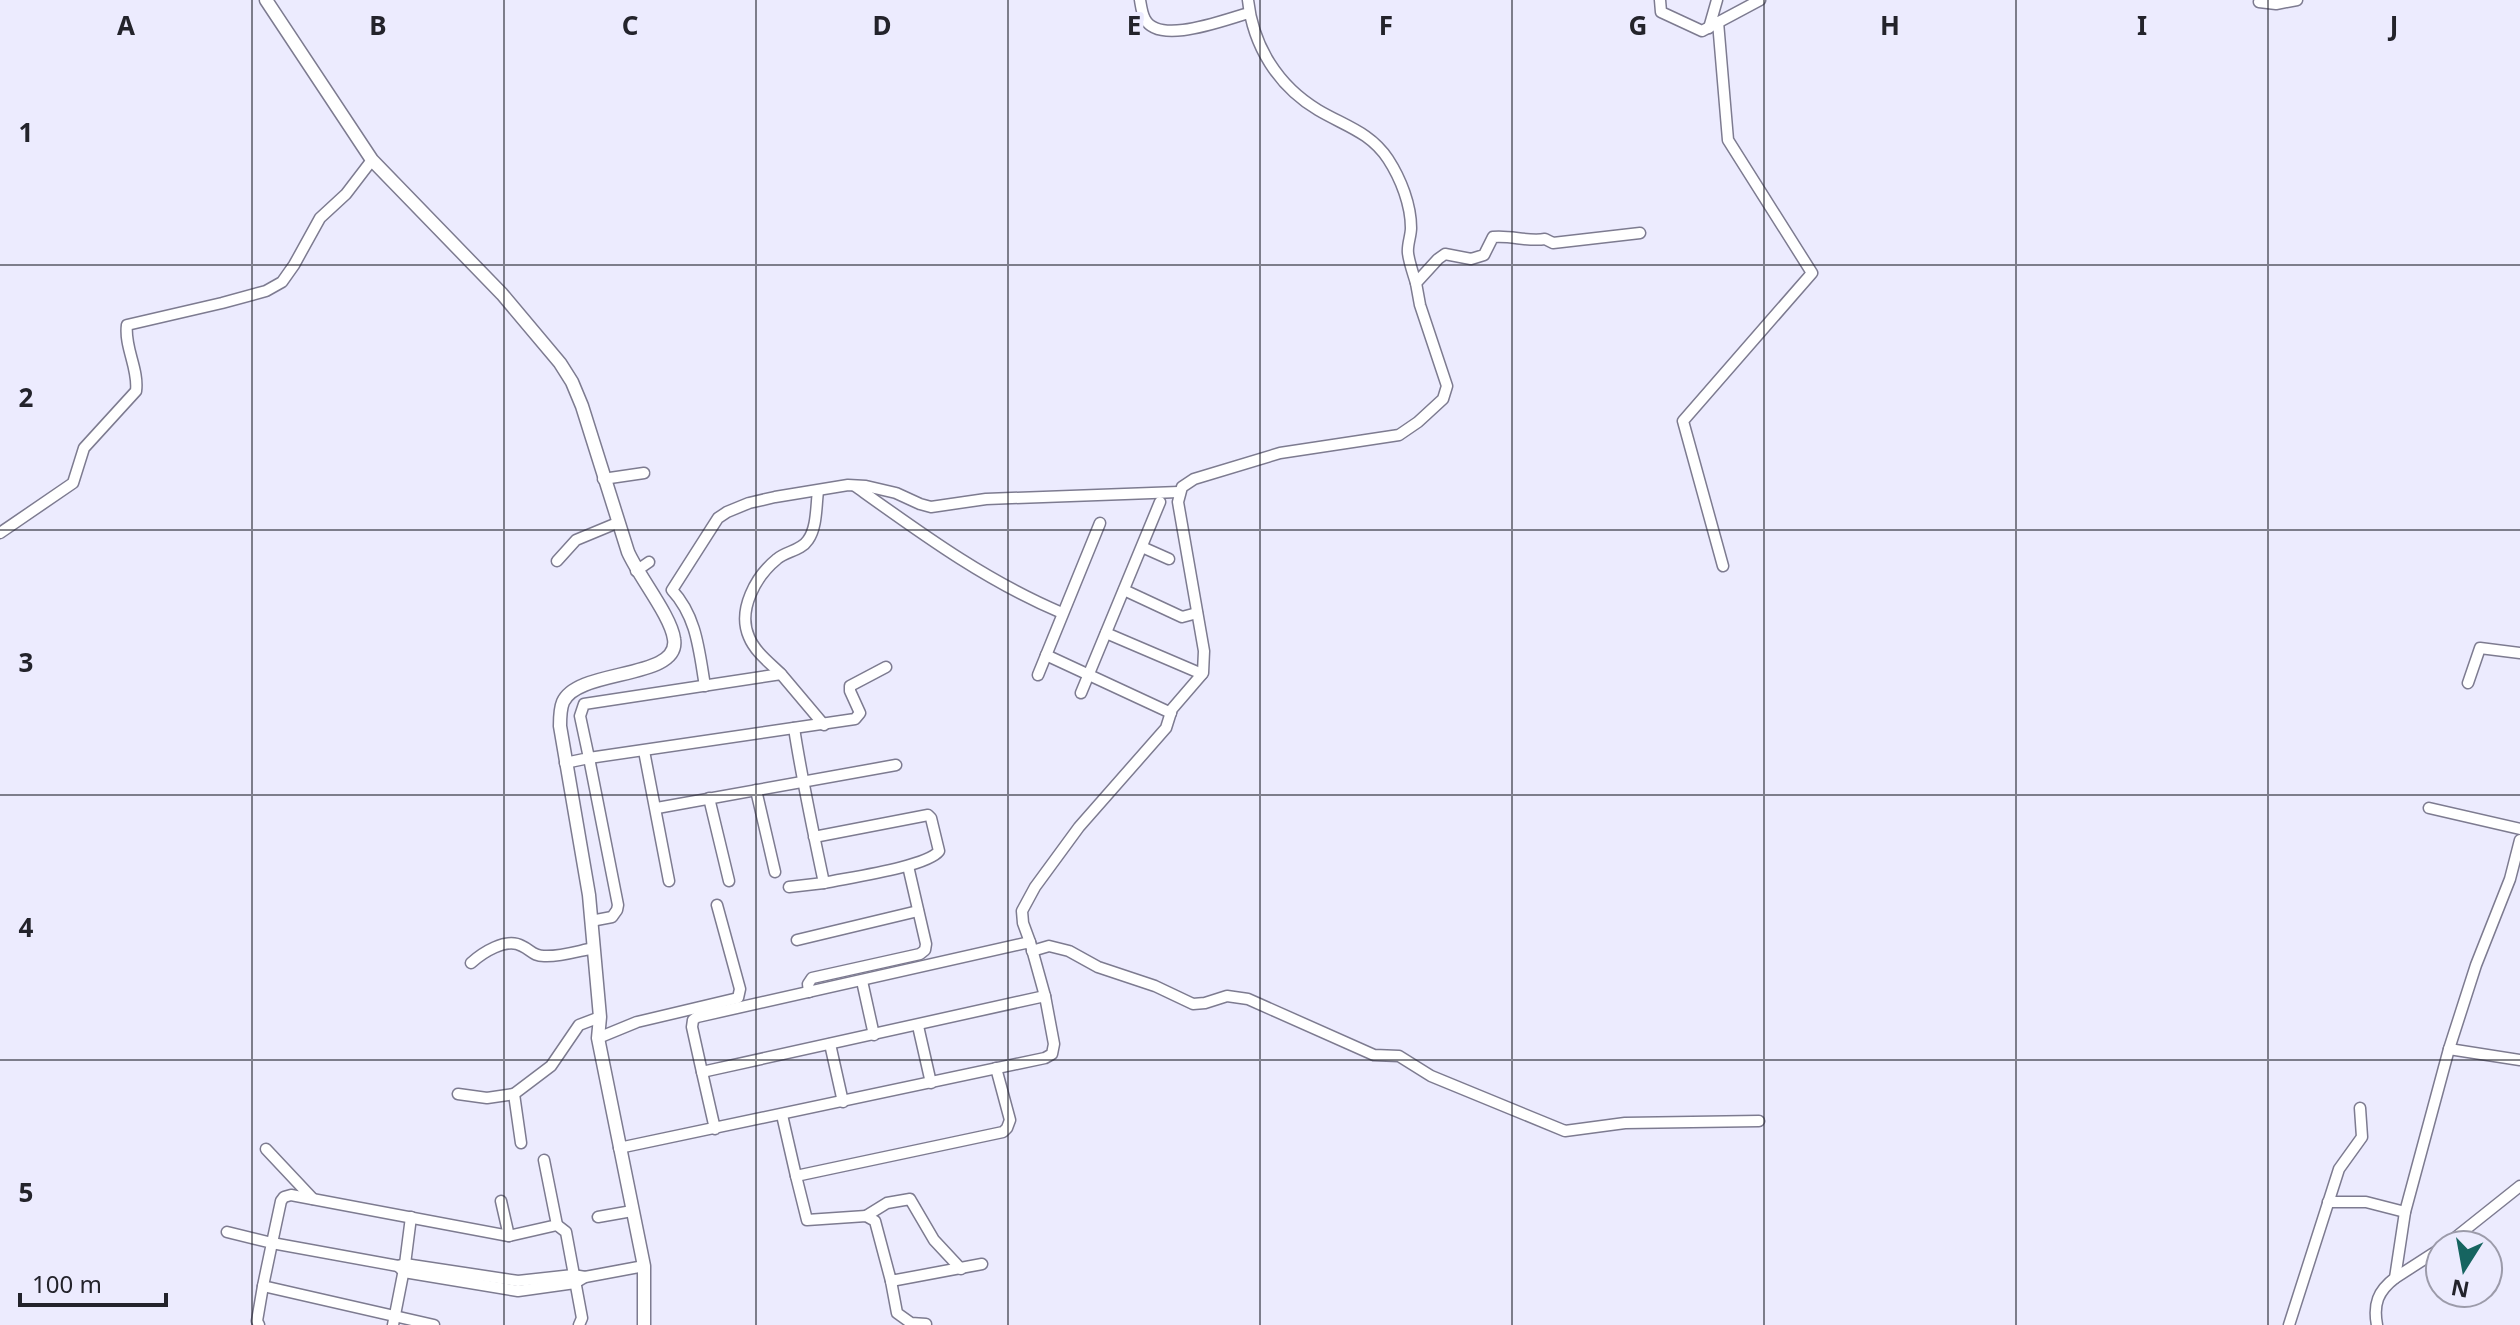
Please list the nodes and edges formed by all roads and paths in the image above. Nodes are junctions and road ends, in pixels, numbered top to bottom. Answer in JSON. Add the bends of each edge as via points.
{"nodes":[{"id":1,"x":266,"y":0,"type":"edge"},
{"id":2,"x":1140,"y":0,"type":"edge"},
{"id":3,"x":1248,"y":0,"type":"edge"},
{"id":4,"x":1660,"y":0,"type":"edge"},
{"id":5,"x":1717,"y":0,"type":"edge"},
{"id":6,"x":1760,"y":0,"type":"edge"},
{"id":7,"x":2297,"y":0,"type":"edge"},
{"id":8,"x":2259,"y":2,"type":"dead end"},
{"id":9,"x":1249,"y":13,"type":"junction"},
{"id":10,"x":1713,"y":25,"type":"junction"},
{"id":11,"x":372,"y":160,"type":"junction"},
{"id":12,"x":1640,"y":233,"type":"dead end"},
{"id":13,"x":1416,"y":283,"type":"junction"},
{"id":14,"x":644,"y":473,"type":"dead end"},
{"id":15,"x":603,"y":479,"type":"junction"},
{"id":16,"x":855,"y":486,"type":"junction"},
{"id":17,"x":818,"y":491,"type":"junction"},
{"id":18,"x":1179,"y":492,"type":"junction"},
{"id":19,"x":1160,"y":502,"type":"dead end"},
{"id":20,"x":617,"y":523,"type":"junction"},
{"id":21,"x":1100,"y":523,"type":"dead end"},
{"id":22,"x":0,"y":533,"type":"edge"},
{"id":23,"x":1142,"y":547,"type":"junction"},
{"id":24,"x":1169,"y":559,"type":"dead end"},
{"id":25,"x":557,"y":561,"type":"dead end"},
{"id":26,"x":649,"y":562,"type":"dead end"},
{"id":27,"x":1723,"y":566,"type":"dead end"},
{"id":28,"x":636,"y":571,"type":"junction"},
{"id":29,"x":672,"y":590,"type":"junction"},
{"id":30,"x":1124,"y":590,"type":"junction"},
{"id":31,"x":656,"y":603,"type":"junction"},
{"id":32,"x":1062,"y":613,"type":"junction"},
{"id":33,"x":1197,"y":613,"type":"junction"},
{"id":34,"x":1106,"y":633,"type":"junction"},
{"id":35,"x":2520,"y":653,"type":"edge"},
{"id":36,"x":1046,"y":655,"type":"junction"},
{"id":37,"x":886,"y":667,"type":"dead end"},
{"id":38,"x":781,"y":674,"type":"junction"},
{"id":39,"x":1202,"y":674,"type":"junction"},
{"id":40,"x":1038,"y":675,"type":"dead end"},
{"id":41,"x":1089,"y":676,"type":"junction"},
{"id":42,"x":2468,"y":683,"type":"dead end"},
{"id":43,"x":705,"y":686,"type":"junction"},
{"id":44,"x":1081,"y":693,"type":"dead end"},
{"id":45,"x":1171,"y":713,"type":"junction"},
{"id":46,"x":824,"y":725,"type":"junction"},
{"id":47,"x":794,"y":728,"type":"junction"},
{"id":48,"x":644,"y":751,"type":"junction"},
{"id":49,"x":589,"y":758,"type":"junction"},
{"id":50,"x":565,"y":763,"type":"junction"},
{"id":51,"x":896,"y":765,"type":"dead end"},
{"id":52,"x":803,"y":781,"type":"junction"},
{"id":53,"x":756,"y":790,"type":"junction"},
{"id":54,"x":709,"y":798,"type":"junction"},
{"id":55,"x":657,"y":808,"type":"junction"},
{"id":56,"x":2429,"y":808,"type":"dead end"},
{"id":57,"x":2520,"y":829,"type":"edge"},
{"id":58,"x":814,"y":837,"type":"junction"},
{"id":59,"x":2520,"y":840,"type":"edge"},
{"id":60,"x":908,"y":866,"type":"junction"},
{"id":61,"x":775,"y":872,"type":"dead end"},
{"id":62,"x":669,"y":881,"type":"dead end"},
{"id":63,"x":729,"y":881,"type":"dead end"},
{"id":64,"x":824,"y":883,"type":"junction"},
{"id":65,"x":789,"y":887,"type":"dead end"},
{"id":66,"x":717,"y":905,"type":"dead end"},
{"id":67,"x":918,"y":911,"type":"junction"},
{"id":68,"x":591,"y":921,"type":"junction"},
{"id":69,"x":797,"y":940,"type":"dead end"},
{"id":70,"x":1031,"y":947,"type":"junction"},
{"id":71,"x":594,"y":948,"type":"junction"},
{"id":72,"x":471,"y":963,"type":"dead end"},
{"id":73,"x":862,"y":981,"type":"junction"},
{"id":74,"x":809,"y":992,"type":"junction"},
{"id":75,"x":1045,"y":996,"type":"junction"},
{"id":76,"x":600,"y":1017,"type":"junction"},
{"id":77,"x":918,"y":1026,"type":"junction"},
{"id":78,"x":874,"y":1035,"type":"junction"},
{"id":79,"x":598,"y":1038,"type":"junction"},
{"id":80,"x":830,"y":1044,"type":"junction"},
{"id":81,"x":2449,"y":1049,"type":"junction"},
{"id":82,"x":2520,"y":1060,"type":"edge"},
{"id":83,"x":996,"y":1068,"type":"junction"},
{"id":84,"x":702,"y":1072,"type":"junction"},
{"id":85,"x":931,"y":1083,"type":"junction"},
{"id":86,"x":458,"y":1094,"type":"dead end"},
{"id":87,"x":514,"y":1094,"type":"junction"},
{"id":88,"x":843,"y":1102,"type":"junction"},
{"id":89,"x":2360,"y":1108,"type":"dead end"},
{"id":90,"x":782,"y":1115,"type":"junction"},
{"id":91,"x":1759,"y":1121,"type":"dead end"},
{"id":92,"x":715,"y":1129,"type":"junction"},
{"id":93,"x":521,"y":1143,"type":"dead end"},
{"id":94,"x":619,"y":1148,"type":"junction"},
{"id":95,"x":266,"y":1149,"type":"dead end"},
{"id":96,"x":544,"y":1160,"type":"dead end"},
{"id":97,"x":796,"y":1176,"type":"junction"},
{"id":98,"x":2520,"y":1186,"type":"edge"},
{"id":99,"x":313,"y":1199,"type":"junction"},
{"id":100,"x":501,"y":1201,"type":"dead end"},
{"id":101,"x":2328,"y":1202,"type":"junction"},
{"id":102,"x":632,"y":1211,"type":"junction"},
{"id":103,"x":2405,"y":1212,"type":"junction"},
{"id":104,"x":866,"y":1216,"type":"junction"},
{"id":105,"x":411,"y":1217,"type":"junction"},
{"id":106,"x":598,"y":1217,"type":"dead end"},
{"id":107,"x":557,"y":1225,"type":"junction"},
{"id":108,"x":2466,"y":1229,"type":"edge"},
{"id":109,"x":227,"y":1232,"type":"dead end"},
{"id":110,"x":509,"y":1236,"type":"junction"},
{"id":111,"x":272,"y":1243,"type":"junction"},
{"id":112,"x":2424,"y":1259,"type":"edge"},
{"id":113,"x":982,"y":1264,"type":"dead end"},
{"id":114,"x":644,"y":1266,"type":"junction"},
{"id":115,"x":402,"y":1268,"type":"junction"},
{"id":116,"x":961,"y":1269,"type":"junction"},
{"id":117,"x":578,"y":1278,"type":"junction"},
{"id":118,"x":2395,"y":1278,"type":"junction"},
{"id":119,"x":891,"y":1281,"type":"junction"},
{"id":120,"x":263,"y":1286,"type":"junction"},
{"id":121,"x":393,"y":1321,"type":"edge"},
{"id":122,"x":926,"y":1324,"type":"edge"},
{"id":123,"x":259,"y":1325,"type":"edge"},
{"id":124,"x":434,"y":1325,"type":"edge"},
{"id":125,"x":579,"y":1325,"type":"edge"},
{"id":126,"x":644,"y":1325,"type":"edge"},
{"id":127,"x":2289,"y":1325,"type":"edge"},
{"id":128,"x":2377,"y":1325,"type":"edge"}],
"edges":[{"from":1,"to":11,"type":"street"},
{"from":2,"to":9,"type":"street","via":[[1144,18],[1163,31]]},
{"from":3,"to":9,"type":"street"},
{"from":4,"to":10,"type":"street","via":[[1661,12],[1668,17],[1702,31]]},
{"from":5,"to":10,"type":"street"},
{"from":6,"to":10,"type":"street"},
{"from":7,"to":8,"type":"street"},
{"from":9,"to":13,"type":"street","via":[[1267,62],[1288,88],[1373,139],[1389,161],[1410,209],[1408,252]]},
{"from":10,"to":27,"type":"street","via":[[1728,140],[1812,273],[1683,421]]},
{"from":11,"to":15,"type":"street","via":[[502,294],[560,363],[582,406]]},
{"from":11,"to":22,"type":"street","via":[[320,218],[282,282],[266,291],[127,325],[136,382],[127,403],[84,448],[73,483]]},
{"from":12,"to":13,"type":"street","via":[[1553,243],[1493,237],[1484,255],[1471,259],[1445,254]]},
{"from":13,"to":18,"type":"street","via":[[1447,386],[1443,399],[1418,422],[1399,435],[1280,453],[1194,479]]},
{"from":14,"to":15,"type":"street"},
{"from":15,"to":20,"type":"street"},
{"from":16,"to":17,"type":"street"},
{"from":16,"to":18,"type":"street","via":[[878,487],[931,507],[986,499]]},
{"from":16,"to":32,"type":"street","via":[[973,568]]},
{"from":17,"to":29,"type":"street","via":[[727,512],[710,528]]},
{"from":17,"to":38,"type":"street","via":[[807,543],[775,560],[745,612],[749,637]]},
{"from":18,"to":33,"type":"street"},
{"from":19,"to":23,"type":"street"},
{"from":20,"to":25,"type":"street","via":[[576,540]]},
{"from":20,"to":28,"type":"street"},
{"from":21,"to":32,"type":"street"},
{"from":23,"to":24,"type":"street"},
{"from":23,"to":30,"type":"street"},
{"from":26,"to":28,"type":"street"},
{"from":28,"to":31,"type":"street"},
{"from":29,"to":31,"type":"street"},
{"from":29,"to":43,"type":"street","via":[[697,634]]},
{"from":30,"to":33,"type":"street","via":[[1182,617]]},
{"from":30,"to":34,"type":"street"},
{"from":31,"to":50,"type":"street","via":[[670,626],[672,654],[651,666],[621,668],[575,689],[563,701]]},
{"from":32,"to":36,"type":"street"},
{"from":33,"to":39,"type":"street"},
{"from":34,"to":39,"type":"street"},
{"from":34,"to":41,"type":"street"},
{"from":35,"to":42,"type":"street","via":[[2480,648]]},
{"from":36,"to":40,"type":"street"},
{"from":36,"to":41,"type":"street"},
{"from":37,"to":46,"type":"street","via":[[850,686],[859,717]]},
{"from":38,"to":43,"type":"street"},
{"from":38,"to":46,"type":"street"},
{"from":39,"to":45,"type":"street"},
{"from":41,"to":44,"type":"street"},
{"from":41,"to":45,"type":"street"},
{"from":43,"to":49,"type":"street","via":[[584,704],[580,716]]},
{"from":45,"to":70,"type":"street","via":[[1159,737],[1079,827],[1035,887],[1022,911]]},
{"from":46,"to":47,"type":"street"},
{"from":47,"to":48,"type":"street"},
{"from":47,"to":52,"type":"street"},
{"from":48,"to":49,"type":"street"},
{"from":48,"to":55,"type":"street"},
{"from":49,"to":50,"type":"street"},
{"from":49,"to":68,"type":"street","via":[[618,905],[612,917]]},
{"from":50,"to":68,"type":"street"},
{"from":51,"to":52,"type":"street"},
{"from":52,"to":53,"type":"street"},
{"from":52,"to":58,"type":"street"},
{"from":53,"to":54,"type":"street"},
{"from":53,"to":61,"type":"street"},
{"from":54,"to":55,"type":"street"},
{"from":54,"to":63,"type":"street"},
{"from":55,"to":62,"type":"street"},
{"from":56,"to":57,"type":"street"},
{"from":58,"to":60,"type":"street","via":[[929,816],[939,851],[934,858]]},
{"from":58,"to":64,"type":"street"},
{"from":59,"to":81,"type":"street"},
{"from":60,"to":64,"type":"street"},
{"from":60,"to":67,"type":"street"},
{"from":64,"to":65,"type":"street"},
{"from":66,"to":79,"type":"street","via":[[738,998],[637,1022]]},
{"from":67,"to":69,"type":"street"},
{"from":67,"to":74,"type":"street","via":[[926,944],[920,954],[812,978]]},
{"from":68,"to":71,"type":"street"},
{"from":70,"to":73,"type":"street"},
{"from":70,"to":75,"type":"street"},
{"from":70,"to":91,"type":"street","via":[[1069,951],[1193,1004],[1227,996],[1248,999],[1374,1055],[1399,1056],[1431,1076],[1565,1131],[1625,1123]]},
{"from":71,"to":72,"type":"street","via":[[541,957],[511,944],[488,950]]},
{"from":71,"to":76,"type":"street"},
{"from":73,"to":74,"type":"street"},
{"from":73,"to":78,"type":"street"},
{"from":74,"to":84,"type":"street","via":[[694,1019]]},
{"from":75,"to":77,"type":"street"},
{"from":75,"to":83,"type":"street","via":[[1052,1054]]},
{"from":76,"to":79,"type":"street"},
{"from":76,"to":87,"type":"street","via":[[579,1025],[551,1066]]},
{"from":77,"to":78,"type":"street"},
{"from":77,"to":85,"type":"street"},
{"from":78,"to":80,"type":"street"},
{"from":79,"to":94,"type":"street"},
{"from":80,"to":84,"type":"street"},
{"from":80,"to":88,"type":"street"},
{"from":81,"to":82,"type":"street"},
{"from":81,"to":103,"type":"street"},
{"from":83,"to":85,"type":"street"},
{"from":83,"to":97,"type":"street","via":[[1010,1120],[1003,1132]]},
{"from":84,"to":92,"type":"street"},
{"from":85,"to":88,"type":"street"},
{"from":86,"to":87,"type":"street"},
{"from":87,"to":93,"type":"street"},
{"from":88,"to":90,"type":"street"},
{"from":89,"to":101,"type":"street","via":[[2362,1137],[2339,1169]]},
{"from":90,"to":92,"type":"street"},
{"from":90,"to":97,"type":"street"},
{"from":92,"to":94,"type":"street"},
{"from":94,"to":102,"type":"street"},
{"from":95,"to":99,"type":"street"},
{"from":96,"to":107,"type":"street"},
{"from":97,"to":104,"type":"street","via":[[809,1222]]},
{"from":98,"to":108,"type":"street"},
{"from":99,"to":105,"type":"street"},
{"from":99,"to":111,"type":"street","via":[[284,1197]]},
{"from":100,"to":110,"type":"street"},
{"from":101,"to":103,"type":"street","via":[[2366,1202]]},
{"from":101,"to":127,"type":"street"},
{"from":102,"to":106,"type":"street"},
{"from":102,"to":114,"type":"street"},
{"from":103,"to":118,"type":"street"},
{"from":104,"to":116,"type":"street","via":[[887,1203],[910,1199],[934,1240]]},
{"from":104,"to":119,"type":"street","via":[[875,1221]]},
{"from":105,"to":110,"type":"street"},
{"from":105,"to":115,"type":"street"},
{"from":107,"to":110,"type":"street"},
{"from":107,"to":117,"type":"street","via":[[566,1232]]},
{"from":109,"to":111,"type":"street"},
{"from":111,"to":115,"type":"street"},
{"from":111,"to":120,"type":"street"},
{"from":112,"to":118,"type":"street"},
{"from":113,"to":116,"type":"street"},
{"from":114,"to":117,"type":"street"},
{"from":114,"to":126,"type":"street"},
{"from":115,"to":117,"type":"street","via":[[518,1286]]},
{"from":115,"to":121,"type":"street"},
{"from":116,"to":119,"type":"street"},
{"from":117,"to":125,"type":"street"},
{"from":118,"to":128,"type":"street","via":[[2377,1300]]},
{"from":119,"to":122,"type":"street","via":[[897,1313],[911,1323]]},
{"from":120,"to":121,"type":"street"},
{"from":120,"to":123,"type":"street"},
{"from":121,"to":124,"type":"street"}]}
